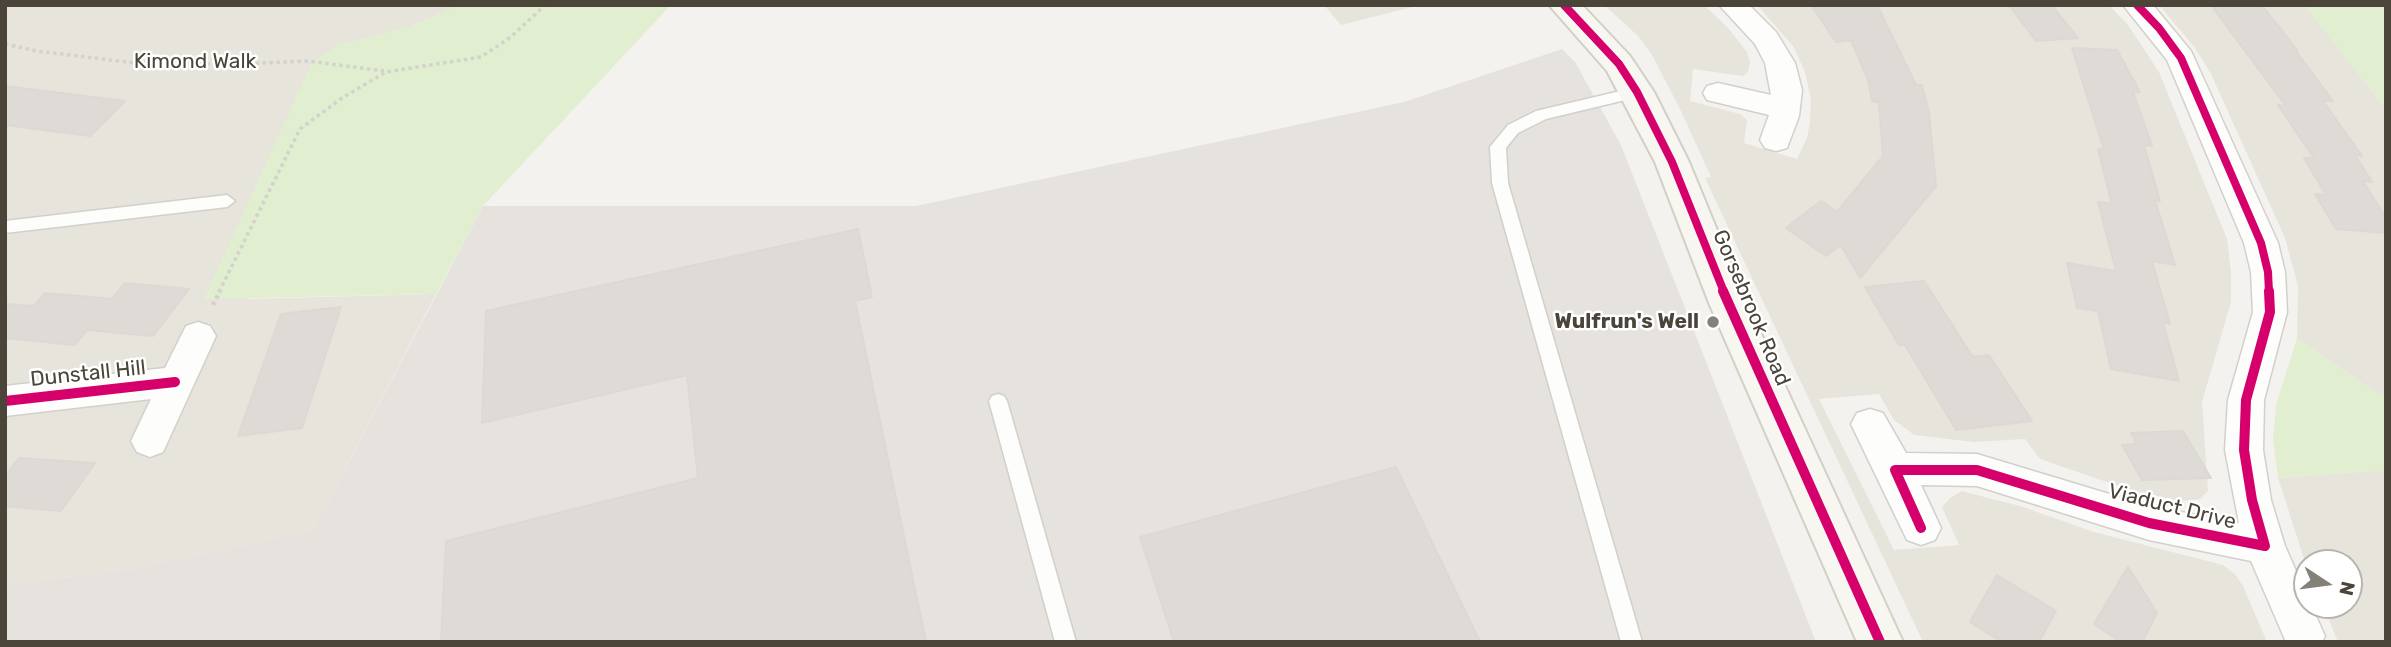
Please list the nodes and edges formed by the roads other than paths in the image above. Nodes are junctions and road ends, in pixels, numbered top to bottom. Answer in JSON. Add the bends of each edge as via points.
{"nodes":[{"id":1,"x":1564,"y":5,"type":"edge"},
{"id":2,"x":1733,"y":5,"type":"edge"},
{"id":3,"x":2137,"y":5,"type":"edge"},
{"id":4,"x":1637,"y":92,"type":"junction"},
{"id":5,"x":1718,"y":93,"type":"dead end"},
{"id":6,"x":1785,"y":108,"type":"junction"},
{"id":7,"x":1776,"y":140,"type":"dead end"},
{"id":8,"x":228,"y":201,"type":"dead end"},
{"id":9,"x":5,"y":227,"type":"edge"},
{"id":10,"x":198,"y":336,"type":"road end"},
{"id":11,"x":175,"y":382,"type":"junction"},
{"id":12,"x":5,"y":401,"type":"edge"},
{"id":13,"x":998,"y":401,"type":"dead end"},
{"id":14,"x":1870,"y":424,"type":"dead end"},
{"id":15,"x":150,"y":441,"type":"dead end"},
{"id":16,"x":1895,"y":470,"type":"junction"},
{"id":17,"x":1921,"y":528,"type":"dead end"},
{"id":18,"x":2265,"y":546,"type":"junction"},
{"id":19,"x":2304,"y":636,"type":"dead end"},
{"id":20,"x":1066,"y":642,"type":"edge"},
{"id":21,"x":1632,"y":642,"type":"edge"},
{"id":22,"x":1880,"y":642,"type":"edge"}],
"edges":[{"from":1,"to":4,"type":"street","name":"Gorsebrook Road","via":[[1619,64]]},
{"from":2,"to":6,"type":"street","via":[[1766,39],[1780,63],[1787,90]]},
{"from":3,"to":18,"type":"street","name":"Viaduct Drive","via":[[2181,58],[2269,272],[2270,312],[2246,400],[2244,450]]},
{"from":4,"to":21,"type":"lane","via":[[1541,115],[1513,129],[1498,147],[1500,183]]},
{"from":4,"to":22,"type":"street","name":"Gorsebrook Road","via":[[1672,162],[1728,303]]},
{"from":5,"to":6,"type":"street"},
{"from":6,"to":7,"type":"street"},
{"from":8,"to":9,"type":"lane"},
{"from":10,"to":11,"type":"street","name":"Dunstall Hill"},
{"from":11,"to":12,"type":"street","name":"Dunstall Hill"},
{"from":11,"to":15,"type":"street","name":"Dunstall Hill"},
{"from":13,"to":20,"type":"lane"},
{"from":14,"to":16,"type":"street"},
{"from":16,"to":17,"type":"street"},
{"from":16,"to":18,"type":"street","name":"Viaduct Drive","via":[[1978,470],[2149,523]]},
{"from":18,"to":19,"type":"street","name":"Viaduct Drive"}]}
